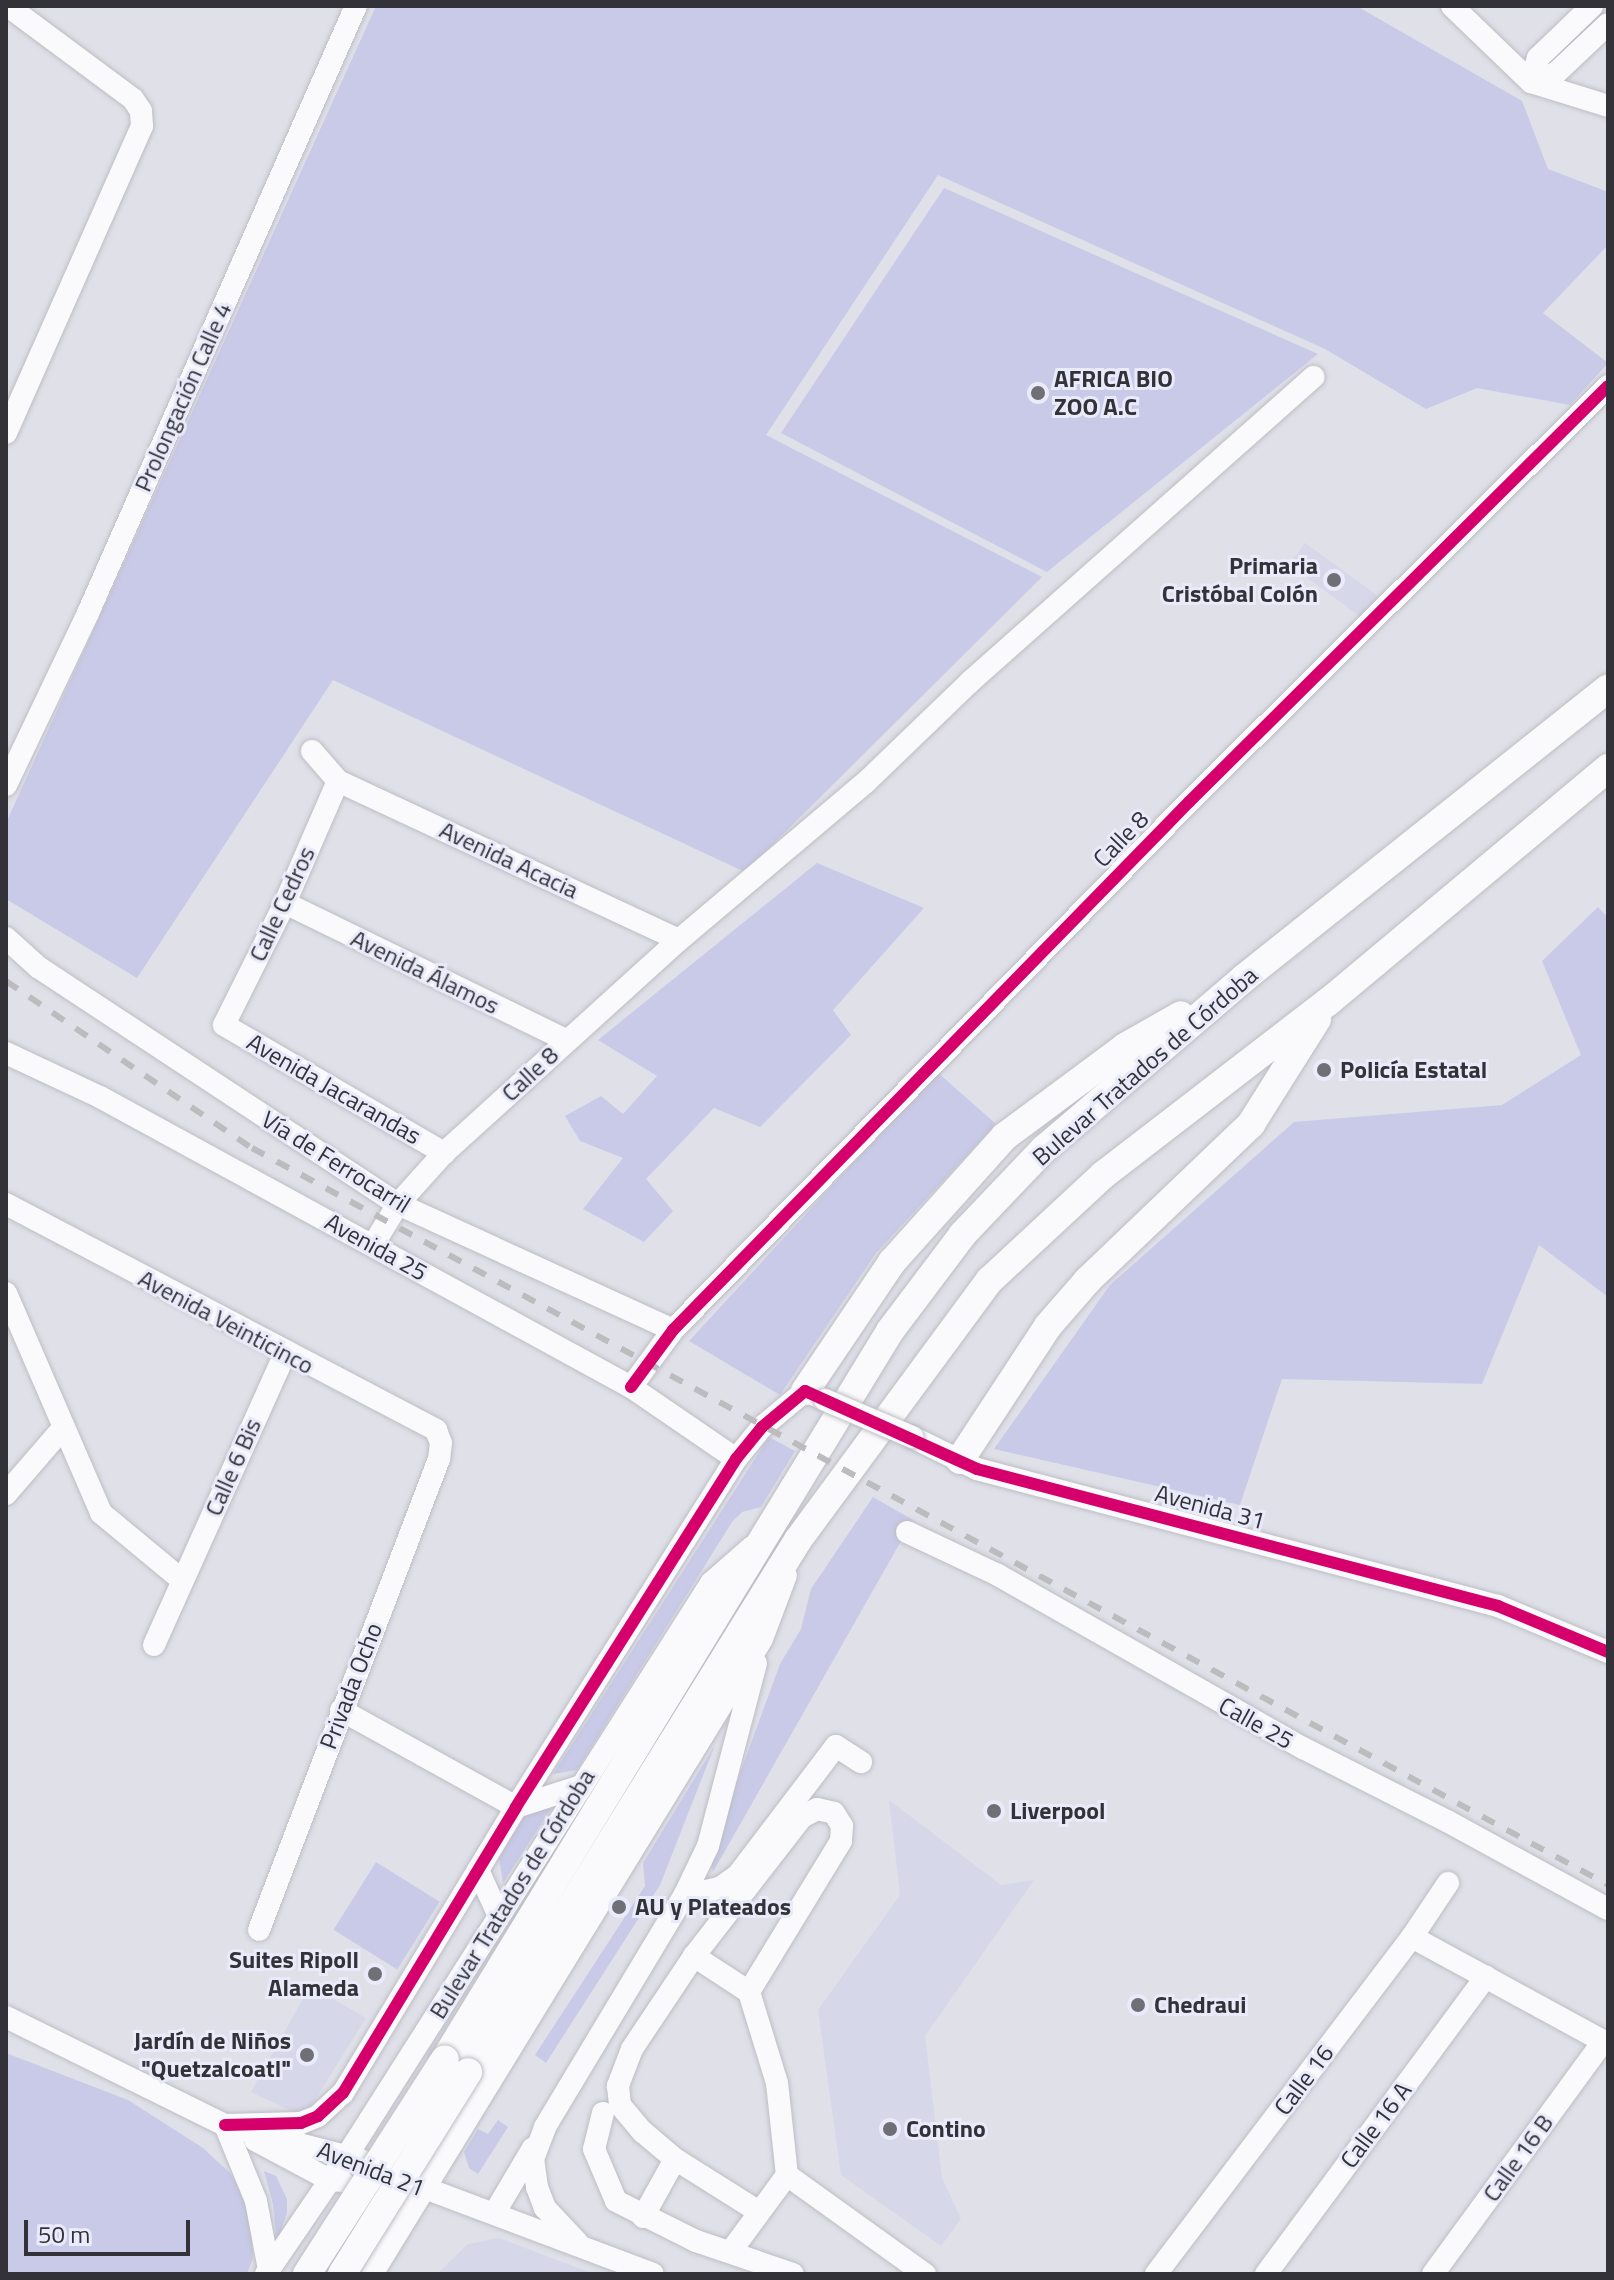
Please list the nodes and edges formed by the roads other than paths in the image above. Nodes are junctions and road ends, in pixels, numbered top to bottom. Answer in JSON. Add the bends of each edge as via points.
{"nodes":[{"id":1,"x":8,"y":6,"type":"edge"},
{"id":2,"x":356,"y":6,"type":"edge"},
{"id":3,"x":1452,"y":6,"type":"edge"},
{"id":4,"x":1592,"y":6,"type":"edge"},
{"id":5,"x":1608,"y":24,"type":"edge"},
{"id":6,"x":1531,"y":82,"type":"junction"},
{"id":7,"x":1608,"y":106,"type":"edge"},
{"id":8,"x":1314,"y":377,"type":"dead end"},
{"id":9,"x":1608,"y":386,"type":"edge"},
{"id":10,"x":8,"y":426,"type":"edge"},
{"id":11,"x":1608,"y":688,"type":"edge"},
{"id":12,"x":312,"y":751,"type":"dead end"},
{"id":13,"x":1608,"y":768,"type":"edge"},
{"id":14,"x":338,"y":781,"type":"junction"},
{"id":15,"x":6,"y":785,"type":"edge"},
{"id":16,"x":285,"y":903,"type":"junction"},
{"id":17,"x":6,"y":938,"type":"edge"},
{"id":18,"x":679,"y":940,"type":"junction"},
{"id":19,"x":1244,"y":978,"type":"junction"},
{"id":20,"x":1328,"y":1002,"type":"junction"},
{"id":21,"x":224,"y":1025,"type":"joint"},
{"id":22,"x":566,"y":1040,"type":"junction"},
{"id":23,"x":6,"y":1053,"type":"edge"},
{"id":24,"x":444,"y":1153,"type":"junction"},
{"id":25,"x":6,"y":1204,"type":"edge"},
{"id":26,"x":398,"y":1204,"type":"junction"},
{"id":27,"x":373,"y":1245,"type":"junction"},
{"id":28,"x":6,"y":1293,"type":"edge"},
{"id":29,"x":673,"y":1330,"type":"junction"},
{"id":30,"x":285,"y":1353,"type":"junction"},
{"id":31,"x":631,"y":1387,"type":"junction"},
{"id":32,"x":815,"y":1396,"type":"junction"},
{"id":33,"x":63,"y":1428,"type":"junction"},
{"id":34,"x":441,"y":1443,"type":"joint"},
{"id":35,"x":736,"y":1459,"type":"junction"},
{"id":36,"x":960,"y":1460,"type":"junction"},
{"id":37,"x":6,"y":1494,"type":"edge"},
{"id":38,"x":907,"y":1532,"type":"dead end"},
{"id":39,"x":786,"y":1534,"type":"junction"},
{"id":40,"x":182,"y":1580,"type":"junction"},
{"id":41,"x":762,"y":1639,"type":"junction"},
{"id":42,"x":154,"y":1645,"type":"dead end"},
{"id":43,"x":1608,"y":1652,"type":"edge"},
{"id":44,"x":341,"y":1710,"type":"junction"},
{"id":45,"x":861,"y":1762,"type":"dead end"},
{"id":46,"x":581,"y":1786,"type":"junction"},
{"id":47,"x":516,"y":1807,"type":"junction"},
{"id":48,"x":478,"y":1870,"type":"junction"},
{"id":49,"x":1448,"y":1883,"type":"dead end"},
{"id":50,"x":684,"y":1896,"type":"junction"},
{"id":51,"x":1608,"y":1909,"type":"edge"},
{"id":52,"x":498,"y":1914,"type":"junction"},
{"id":53,"x":259,"y":1930,"type":"dead end"},
{"id":54,"x":1412,"y":1937,"type":"junction"},
{"id":55,"x":694,"y":1956,"type":"junction"},
{"id":56,"x":1486,"y":1977,"type":"junction"},
{"id":57,"x":749,"y":1992,"type":"junction"},
{"id":58,"x":6,"y":2017,"type":"edge"},
{"id":59,"x":1606,"y":2043,"type":"edge"},
{"id":60,"x":457,"y":2066,"type":"junction"},
{"id":61,"x":603,"y":2113,"type":"dead end"},
{"id":62,"x":225,"y":2125,"type":"junction"},
{"id":63,"x":545,"y":2127,"type":"junction"},
{"id":64,"x":348,"y":2154,"type":"junction"},
{"id":65,"x":675,"y":2159,"type":"junction"},
{"id":66,"x":787,"y":2175,"type":"junction"},
{"id":67,"x":330,"y":2180,"type":"junction"},
{"id":68,"x":426,"y":2190,"type":"junction"},
{"id":69,"x":495,"y":2212,"type":"junction"},
{"id":70,"x":759,"y":2212,"type":"junction"},
{"id":71,"x":643,"y":2217,"type":"junction"},
{"id":72,"x":580,"y":2246,"type":"junction"},
{"id":73,"x":731,"y":2251,"type":"junction"},
{"id":74,"x":268,"y":2272,"type":"edge"},
{"id":75,"x":307,"y":2274,"type":"edge"},
{"id":76,"x":342,"y":2274,"type":"edge"},
{"id":77,"x":372,"y":2274,"type":"edge"},
{"id":78,"x":653,"y":2274,"type":"edge"},
{"id":79,"x":793,"y":2274,"type":"edge"},
{"id":80,"x":925,"y":2274,"type":"edge"},
{"id":81,"x":1156,"y":2274,"type":"edge"},
{"id":82,"x":1266,"y":2274,"type":"edge"},
{"id":83,"x":1433,"y":2274,"type":"edge"}],
"edges":[{"from":1,"to":10,"type":"street","via":[[133,99],[142,126]]},
{"from":2,"to":15,"type":"street","name":"Prolongación Calle 4","via":[[88,613]]},
{"from":3,"to":6,"type":"street"},
{"from":4,"to":6,"type":"street","via":[[1538,58]]},
{"from":5,"to":6,"type":"street","via":[[1556,73]]},
{"from":6,"to":7,"type":"street"},
{"from":8,"to":18,"type":"street","name":"Calle 8","via":[[971,681],[866,782]]},
{"from":9,"to":29,"type":"street","name":"Calle 8","via":[[1189,802]]},
{"from":11,"to":19,"type":"main road","name":"Bulevar Tratados de Córdoba"},
{"from":12,"to":14,"type":"street"},
{"from":13,"to":20,"type":"main road","name":"Bulevar Tratados de Córdoba"},
{"from":14,"to":16,"type":"street","name":"Calle Cedros"},
{"from":14,"to":18,"type":"street","name":"Avenida Acacia"},
{"from":16,"to":21,"type":"street","name":"Calle Cedros"},
{"from":16,"to":22,"type":"street","name":"Avenida Álamos"},
{"from":17,"to":26,"type":"street","name":"Vía de Ferrocarril","via":[[38,967]]},
{"from":18,"to":22,"type":"street","name":"Calle 8"},
{"from":19,"to":32,"type":"main road","via":[[1125,1047],[1004,1137],[892,1262]]},
{"from":19,"to":39,"type":"main road","name":"Bulevar Tratados de Córdoba","via":[[1044,1149],[963,1234],[890,1331]]},
{"from":20,"to":36,"type":"main road","via":[[1251,1124],[1088,1280],[1048,1326]]},
{"from":20,"to":39,"type":"main road","name":"Bulevar Tratados de Córdoba","via":[[1103,1175],[990,1280]]},
{"from":21,"to":24,"type":"street","name":"Avenida Jacarandas"},
{"from":22,"to":24,"type":"street","name":"Calle 8"},
{"from":23,"to":27,"type":"street","name":"Avenida 25","via":[[100,1097]]},
{"from":24,"to":26,"type":"street","name":"Calle 8"},
{"from":25,"to":30,"type":"street","name":"Avenida Veinticinco"},
{"from":26,"to":27,"type":"street","name":"Calle 8"},
{"from":26,"to":29,"type":"street","name":"Vía de Ferrocarril"},
{"from":27,"to":31,"type":"street","name":"Avenida 25"},
{"from":28,"to":33,"type":"street"},
{"from":29,"to":31,"type":"street"},
{"from":30,"to":34,"type":"street","name":"Avenida Veinticinco","via":[[436,1430]]},
{"from":30,"to":40,"type":"street","name":"Calle 6 Bis"},
{"from":31,"to":35,"type":"street","name":"Avenida 25"},
{"from":32,"to":35,"type":"street","via":[[762,1427]]},
{"from":32,"to":36,"type":"street","name":"Avenida 31","bridge":true},
{"from":33,"to":37,"type":"street"},
{"from":33,"to":40,"type":"street","via":[[101,1513]]},
{"from":34,"to":44,"type":"street","name":"Privada Ocho"},
{"from":35,"to":47,"type":"street"},
{"from":36,"to":43,"type":"street","name":"Avenida 31","via":[[977,1469],[1498,1606]]},
{"from":38,"to":51,"type":"street","name":"Calle 25","via":[[998,1575],[1290,1741]]},
{"from":39,"to":41,"type":"street","name":"Bulevar Tratados de Córdoba"},
{"from":39,"to":46,"type":"street","name":"Bulevar Tratados de Córdoba","via":[[711,1583]]},
{"from":39,"to":60,"type":"main road","name":"Bulevar Tratados de Córdoba"},
{"from":40,"to":42,"type":"street","name":"Calle 6 Bis"},
{"from":41,"to":50,"type":"street","via":[[708,1846]]},
{"from":41,"to":68,"type":"street","name":"Bulevar Tratados de Córdoba"},
{"from":44,"to":47,"type":"street"},
{"from":44,"to":53,"type":"street","name":"Privada Ocho"},
{"from":45,"to":50,"type":"street","via":[[836,1746],[738,1875],[720,1888]]},
{"from":46,"to":47,"type":"street"},
{"from":46,"to":52,"type":"street","name":"Bulevar Tratados de Córdoba"},
{"from":47,"to":48,"type":"street"},
{"from":48,"to":52,"type":"street"},
{"from":48,"to":62,"type":"street","via":[[343,2093],[318,2116],[301,2123]]},
{"from":49,"to":54,"type":"street","name":"Calle 16"},
{"from":50,"to":63,"type":"street"},
{"from":52,"to":64,"type":"street","name":"Bulevar Tratados de Córdoba"},
{"from":54,"to":56,"type":"street"},
{"from":54,"to":81,"type":"street","name":"Calle 16"},
{"from":55,"to":57,"type":"street"},
{"from":55,"to":57,"type":"street","via":[[802,1817],[817,1809],[834,1813],[842,1826],[841,1841]]},
{"from":55,"to":65,"type":"street","via":[[632,2049],[618,2086],[620,2105]]},
{"from":56,"to":59,"type":"street"},
{"from":56,"to":82,"type":"street","name":"Calle 16 A"},
{"from":57,"to":66,"type":"street","via":[[777,2083]]},
{"from":58,"to":62,"type":"street","name":"Avenida 21"},
{"from":59,"to":83,"type":"street","name":"Calle 16 B"},
{"from":60,"to":75,"type":"main road","name":"Bulevar Tratados de Córdoba","bridge":true},
{"from":60,"to":76,"type":"main road","name":"Bulevar Tratados de Córdoba","bridge":true},
{"from":61,"to":71,"type":"street","via":[[594,2149],[608,2187],[616,2201]]},
{"from":62,"to":64,"type":"street","name":"Avenida 21"},
{"from":62,"to":67,"type":"street"},
{"from":62,"to":74,"type":"street","via":[[256,2201]]},
{"from":63,"to":69,"type":"street"},
{"from":63,"to":72,"type":"street","via":[[533,2159],[537,2187],[545,2208]]},
{"from":64,"to":67,"type":"street","name":"Bulevar Tratados de Córdoba"},
{"from":64,"to":68,"type":"street","name":"Avenida 21"},
{"from":65,"to":70,"type":"street"},
{"from":65,"to":71,"type":"street"},
{"from":66,"to":70,"type":"street"},
{"from":66,"to":80,"type":"street"},
{"from":67,"to":68,"type":"street"},
{"from":67,"to":74,"type":"street","name":"Bulevar Tratados de Córdoba"},
{"from":68,"to":69,"type":"street","name":"Avenida 21"},
{"from":68,"to":77,"type":"street","name":"Bulevar Tratados de Córdoba"},
{"from":69,"to":72,"type":"street","name":"Avenida 21"},
{"from":70,"to":73,"type":"street"},
{"from":71,"to":73,"type":"street"},
{"from":72,"to":78,"type":"street","name":"Avenida 21"},
{"from":73,"to":79,"type":"street"}]}
